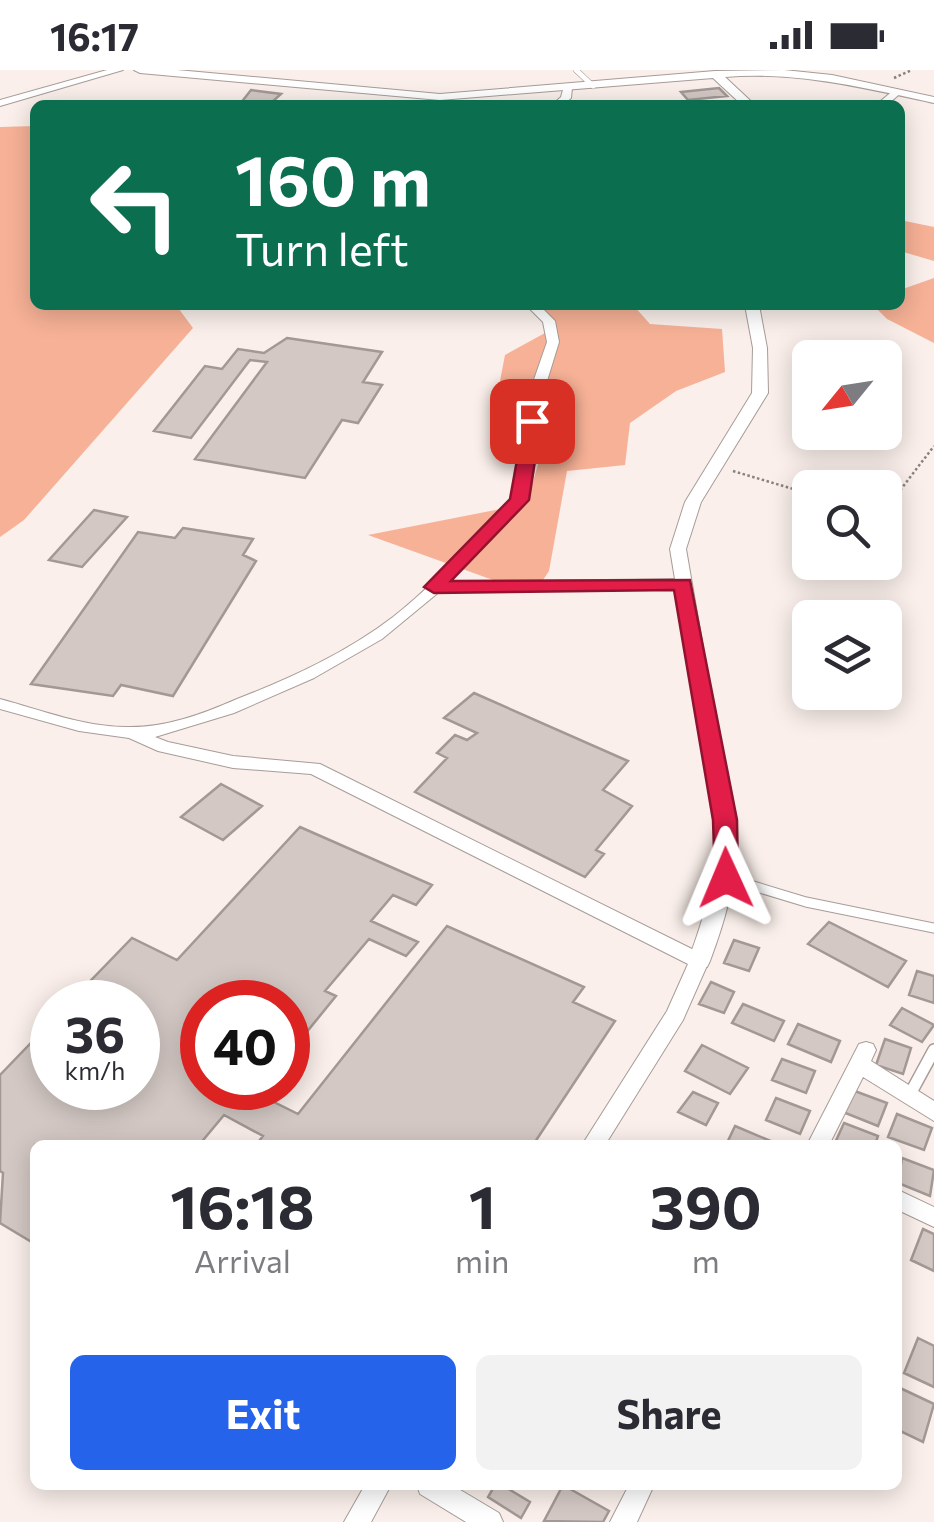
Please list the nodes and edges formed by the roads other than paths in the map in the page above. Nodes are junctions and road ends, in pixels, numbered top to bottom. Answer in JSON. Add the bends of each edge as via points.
{"nodes":[{"id":1,"x":118,"y":70,"type":"edge"},
{"id":2,"x":140,"y":70,"type":"edge"},
{"id":3,"x":576,"y":70,"type":"edge"},
{"id":4,"x":713,"y":72,"type":"edge"},
{"id":5,"x":831,"y":74,"type":"edge"},
{"id":6,"x":593,"y":86,"type":"junction"},
{"id":7,"x":567,"y":88,"type":"junction"},
{"id":8,"x":898,"y":91,"type":"junction"},
{"id":9,"x":563,"y":100,"type":"edge"},
{"id":10,"x":744,"y":100,"type":"edge"},
{"id":11,"x":887,"y":100,"type":"edge"},
{"id":12,"x":934,"y":100,"type":"edge"},
{"id":13,"x":0,"y":103,"type":"edge"},
{"id":14,"x":538,"y":310,"type":"edge"},
{"id":15,"x":753,"y":310,"type":"edge"},
{"id":16,"x":683,"y":584,"type":"junction"},
{"id":17,"x":434,"y":587,"type":"junction"},
{"id":18,"x":0,"y":704,"type":"edge"},
{"id":19,"x":131,"y":733,"type":"junction"},
{"id":20,"x":726,"y":878,"type":"junction"},
{"id":21,"x":934,"y":928,"type":"edge"},
{"id":22,"x":699,"y":961,"type":"junction"},
{"id":23,"x":934,"y":1050,"type":"edge"},
{"id":24,"x":908,"y":1096,"type":"junction"},
{"id":25,"x":934,"y":1112,"type":"edge"},
{"id":26,"x":597,"y":1140,"type":"edge"},
{"id":27,"x":821,"y":1140,"type":"edge"},
{"id":28,"x":902,"y":1202,"type":"edge"},
{"id":29,"x":934,"y":1217,"type":"edge"},
{"id":30,"x":376,"y":1490,"type":"edge"},
{"id":31,"x":437,"y":1490,"type":"edge"},
{"id":32,"x":639,"y":1490,"type":"edge"},
{"id":33,"x":357,"y":1522,"type":"edge"},
{"id":34,"x":490,"y":1522,"type":"edge"},
{"id":35,"x":623,"y":1522,"type":"edge"}],
"edges":[{"from":1,"to":13,"type":"street"},
{"from":2,"to":7,"type":"street","via":[[401,96]]},
{"from":3,"to":6,"type":"lane"},
{"from":4,"to":5,"type":"street"},
{"from":4,"to":6,"type":"street"},
{"from":4,"to":10,"type":"street"},
{"from":5,"to":8,"type":"street"},
{"from":6,"to":7,"type":"street"},
{"from":7,"to":9,"type":"street"},
{"from":8,"to":11,"type":"street"},
{"from":8,"to":12,"type":"street"},
{"from":14,"to":17,"type":"street","via":[[549,320],[554,342],[536,394],[519,500]]},
{"from":15,"to":16,"type":"street","via":[[760,393],[682,530]]},
{"from":16,"to":17,"type":"street"},
{"from":16,"to":20,"type":"street","via":[[725,820]]},
{"from":17,"to":19,"type":"street","via":[[368,641],[234,709]]},
{"from":18,"to":19,"type":"street"},
{"from":19,"to":22,"type":"street","via":[[164,748],[232,762],[314,768]]},
{"from":20,"to":21,"type":"lane"},
{"from":20,"to":22,"type":"street"},
{"from":22,"to":26,"type":"street","via":[[676,1014]]},
{"from":23,"to":24,"type":"lane"},
{"from":24,"to":25,"type":"street"},
{"from":24,"to":27,"type":"street","via":[[863,1057]]},
{"from":28,"to":29,"type":"street"},
{"from":30,"to":33,"type":"street"},
{"from":31,"to":34,"type":"street"},
{"from":32,"to":35,"type":"street"}]}
